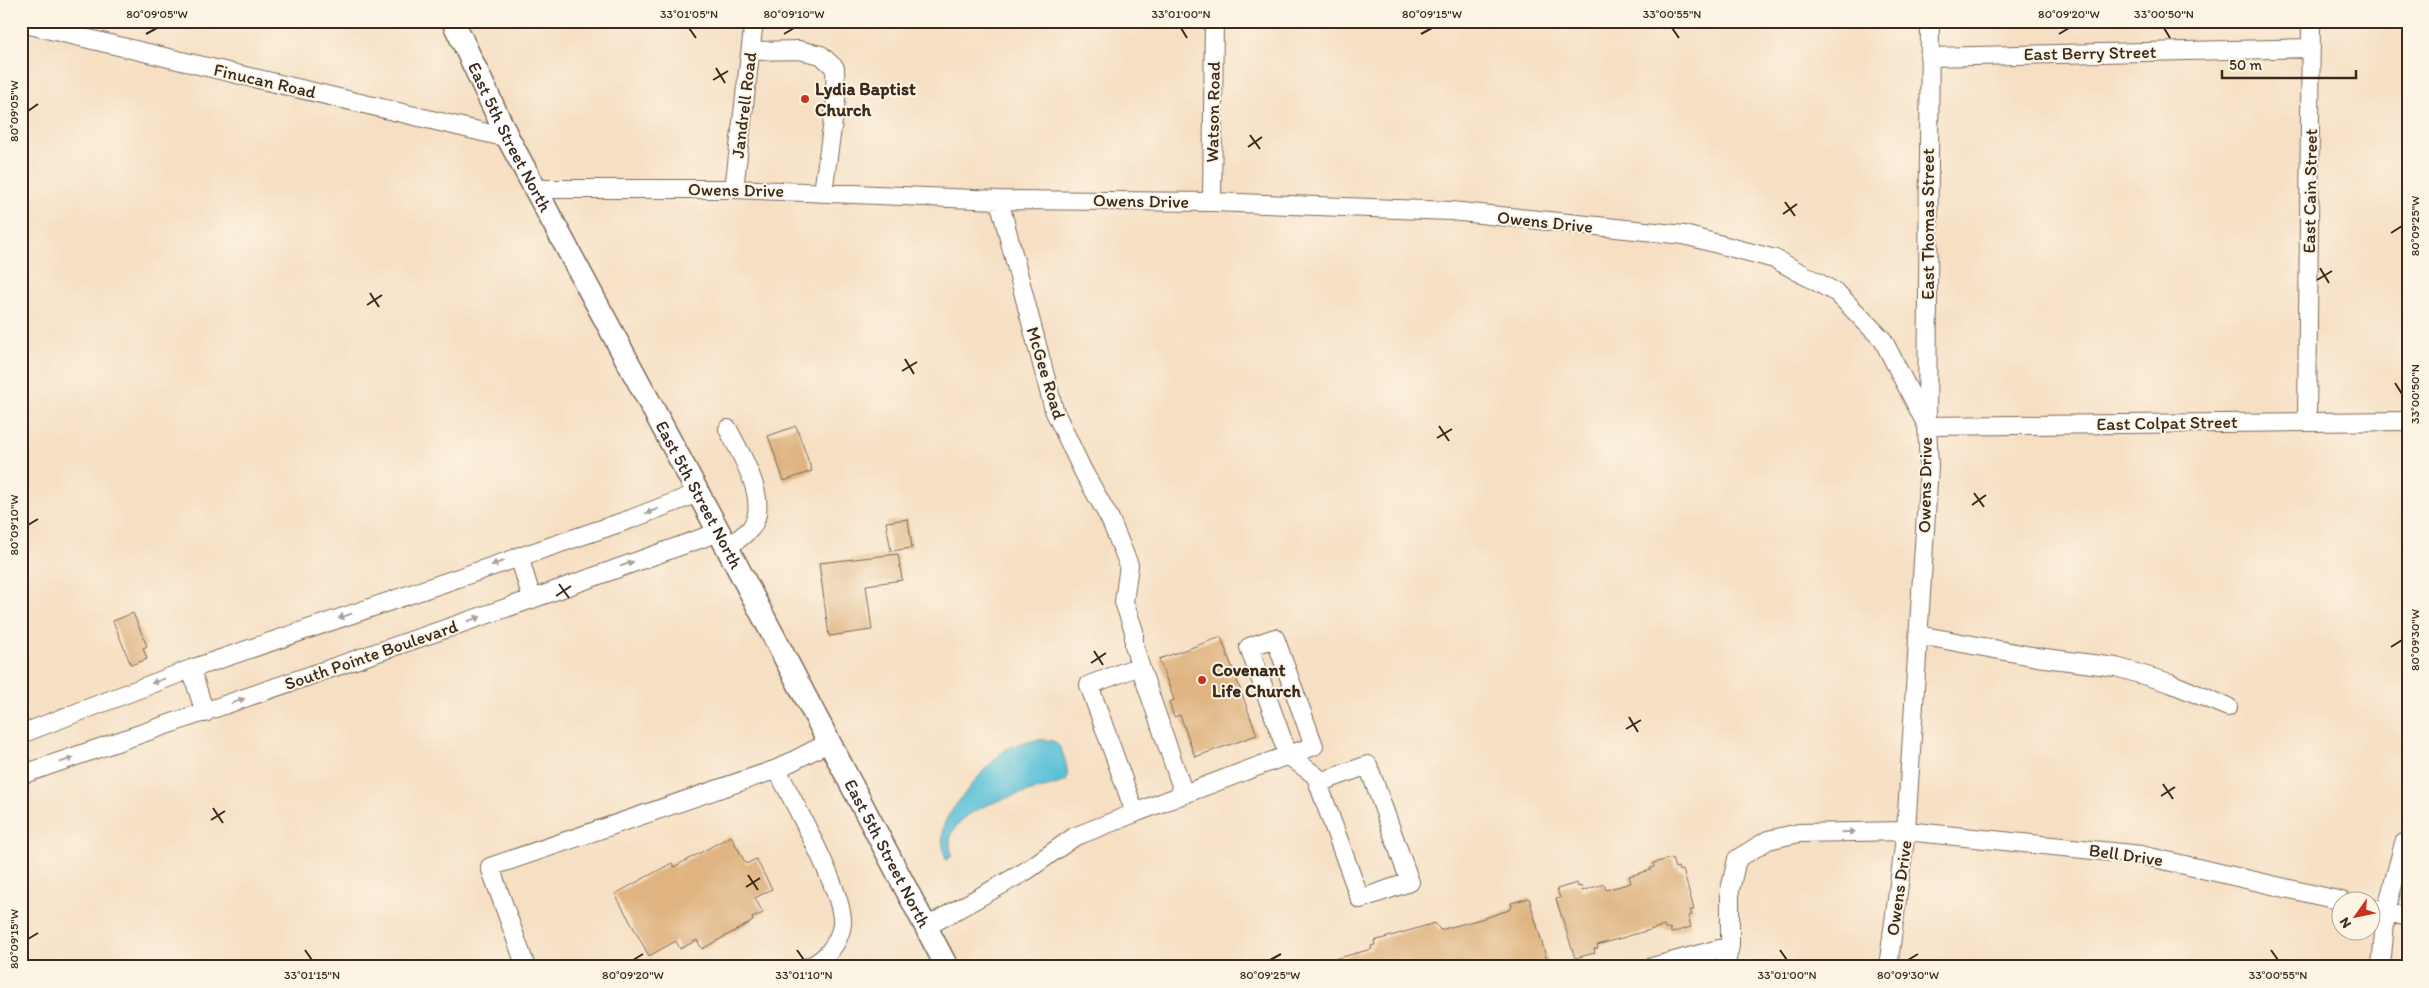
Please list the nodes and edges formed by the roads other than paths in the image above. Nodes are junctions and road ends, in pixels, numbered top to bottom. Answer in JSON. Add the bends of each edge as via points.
{"nodes":[{"id":1,"x":453,"y":21,"type":"edge"},
{"id":2,"x":754,"y":21,"type":"edge"},
{"id":3,"x":1214,"y":21,"type":"edge"},
{"id":4,"x":1930,"y":21,"type":"edge"},
{"id":5,"x":2311,"y":21,"type":"edge"},
{"id":6,"x":21,"y":24,"type":"edge"},
{"id":7,"x":2311,"y":48,"type":"junction"},
{"id":8,"x":750,"y":51,"type":"junction"},
{"id":9,"x":1930,"y":57,"type":"junction"},
{"id":10,"x":508,"y":138,"type":"junction"},
{"id":11,"x":537,"y":188,"type":"junction"},
{"id":12,"x":734,"y":189,"type":"junction"},
{"id":13,"x":823,"y":192,"type":"junction"},
{"id":14,"x":999,"y":200,"type":"junction"},
{"id":15,"x":1212,"y":202,"type":"junction"},
{"id":16,"x":2408,"y":420,"type":"edge"},
{"id":17,"x":2307,"y":421,"type":"junction"},
{"id":18,"x":1926,"y":426,"type":"junction"},
{"id":19,"x":728,"y":429,"type":"dead end"},
{"id":20,"x":698,"y":493,"type":"junction"},
{"id":21,"x":723,"y":540,"type":"junction"},
{"id":22,"x":519,"y":556,"type":"junction"},
{"id":23,"x":532,"y":599,"type":"junction"},
{"id":24,"x":1919,"y":635,"type":"junction"},
{"id":25,"x":1140,"y":666,"type":"junction"},
{"id":26,"x":191,"y":669,"type":"junction"},
{"id":27,"x":2228,"y":707,"type":"dead end"},
{"id":28,"x":205,"y":713,"type":"junction"},
{"id":29,"x":21,"y":734,"type":"edge"},
{"id":30,"x":828,"y":743,"type":"junction"},
{"id":31,"x":1288,"y":755,"type":"junction"},
{"id":32,"x":777,"y":769,"type":"junction"},
{"id":33,"x":21,"y":775,"type":"edge"},
{"id":34,"x":1318,"y":783,"type":"junction"},
{"id":35,"x":1184,"y":794,"type":"junction"},
{"id":36,"x":1135,"y":813,"type":"junction"},
{"id":37,"x":1906,"y":831,"type":"junction"},
{"id":38,"x":2404,"y":843,"type":"dead end"},
{"id":39,"x":2332,"y":899,"type":"edge"},
{"id":40,"x":2382,"y":901,"type":"edge"},
{"id":41,"x":2382,"y":910,"type":"edge"},
{"id":42,"x":2408,"y":917,"type":"edge"},
{"id":43,"x":926,"y":927,"type":"junction"},
{"id":44,"x":2381,"y":940,"type":"edge"},
{"id":45,"x":1730,"y":946,"type":"junction"},
{"id":46,"x":526,"y":967,"type":"edge"},
{"id":47,"x":808,"y":967,"type":"edge"},
{"id":48,"x":947,"y":967,"type":"edge"},
{"id":49,"x":1652,"y":967,"type":"edge"},
{"id":50,"x":1725,"y":967,"type":"edge"},
{"id":51,"x":1888,"y":967,"type":"edge"},
{"id":52,"x":2382,"y":967,"type":"edge"}],
"edges":[{"from":1,"to":10,"type":"main road","name":"East 5th Street North"},
{"from":2,"to":8,"type":"street","name":"Jandrell Road"},
{"from":3,"to":15,"type":"street","name":"Watson Road"},
{"from":4,"to":9,"type":"street","name":"East Thomas Street"},
{"from":5,"to":7,"type":"street","name":"East Cain Street"},
{"from":6,"to":10,"type":"street","name":"Finucan Road"},
{"from":7,"to":9,"type":"street","name":"East Berry Street"},
{"from":7,"to":17,"type":"street","name":"East Cain Street"},
{"from":8,"to":12,"type":"street","name":"Jandrell Road"},
{"from":8,"to":13,"type":"street","via":[[799,50],[822,55],[835,68],[836,100]]},
{"from":9,"to":18,"type":"street","name":"East Thomas Street"},
{"from":10,"to":11,"type":"main road","name":"East 5th Street North"},
{"from":11,"to":12,"type":"street","name":"Owens Drive"},
{"from":11,"to":20,"type":"main road","name":"East 5th Street North"},
{"from":12,"to":13,"type":"street","name":"Owens Drive"},
{"from":13,"to":14,"type":"street","name":"Owens Drive"},
{"from":14,"to":15,"type":"street","name":"Owens Drive"},
{"from":14,"to":25,"type":"street","name":"McGee Road","via":[[1054,410],[1082,471],[1110,519],[1129,565],[1124,602],[1134,631]]},
{"from":15,"to":18,"type":"street","name":"Owens Drive","via":[[1452,212],[1684,235],[1774,259],[1837,292],[1883,340]]},
{"from":16,"to":17,"type":"street","name":"East Colpat Street"},
{"from":17,"to":18,"type":"street","name":"East Colpat Street"},
{"from":18,"to":24,"type":"street","name":"Owens Drive","via":[[1929,466]]},
{"from":19,"to":21,"type":"street","via":[[753,481],[758,502],[752,527]]},
{"from":20,"to":21,"type":"main road","name":"East 5th Street North"},
{"from":20,"to":22,"type":"street","one_way":true},
{"from":23,"to":21,"type":"street","name":"South Pointe Boulevard","one_way":true},
{"from":21,"to":30,"type":"main road","name":"East 5th Street North"},
{"from":22,"to":23,"type":"street"},
{"from":22,"to":26,"type":"street","one_way":true},
{"from":28,"to":23,"type":"street","name":"South Pointe Boulevard","one_way":true},
{"from":24,"to":27,"type":"street","via":[[2037,657],[2116,667],[2170,683]]},
{"from":24,"to":37,"type":"street","name":"Owens Drive"},
{"from":25,"to":35,"type":"street"},
{"from":25,"to":36,"type":"street","via":[[1089,685]]},
{"from":26,"to":28,"type":"street"},
{"from":26,"to":29,"type":"street","one_way":true},
{"from":33,"to":28,"type":"street","name":"South Pointe Boulevard","one_way":true},
{"from":30,"to":32,"type":"street"},
{"from":30,"to":43,"type":"main road","name":"East 5th Street North"},
{"from":31,"to":31,"type":"street","via":[[1314,746],[1275,638],[1249,647]]},
{"from":31,"to":34,"type":"street","via":[[1316,776]]},
{"from":31,"to":35,"type":"street"},
{"from":32,"to":46,"type":"street","via":[[490,867]]},
{"from":32,"to":47,"type":"street","via":[[840,904],[842,923],[839,939],[826,955]]},
{"from":34,"to":34,"type":"street","via":[[1360,898],[1410,882],[1368,765]]},
{"from":35,"to":36,"type":"street"},
{"from":36,"to":43,"type":"street","via":[[1074,838],[1026,871]]},
{"from":37,"to":39,"type":"street","name":"Bell Drive","via":[[2141,855]]},
{"from":45,"to":37,"type":"street","name":"Bell Drive","one_way":true,"via":[[1730,890],[1738,859],[1768,840],[1799,833]]},
{"from":37,"to":51,"type":"street","name":"Owens Drive"},
{"from":38,"to":40,"type":"street"},
{"from":41,"to":42,"type":"street"},
{"from":43,"to":48,"type":"main road","name":"East 5th Street North"},
{"from":44,"to":52,"type":"street"},
{"from":45,"to":49,"type":"street"},
{"from":45,"to":50,"type":"street","name":"Bell Drive"}]}
